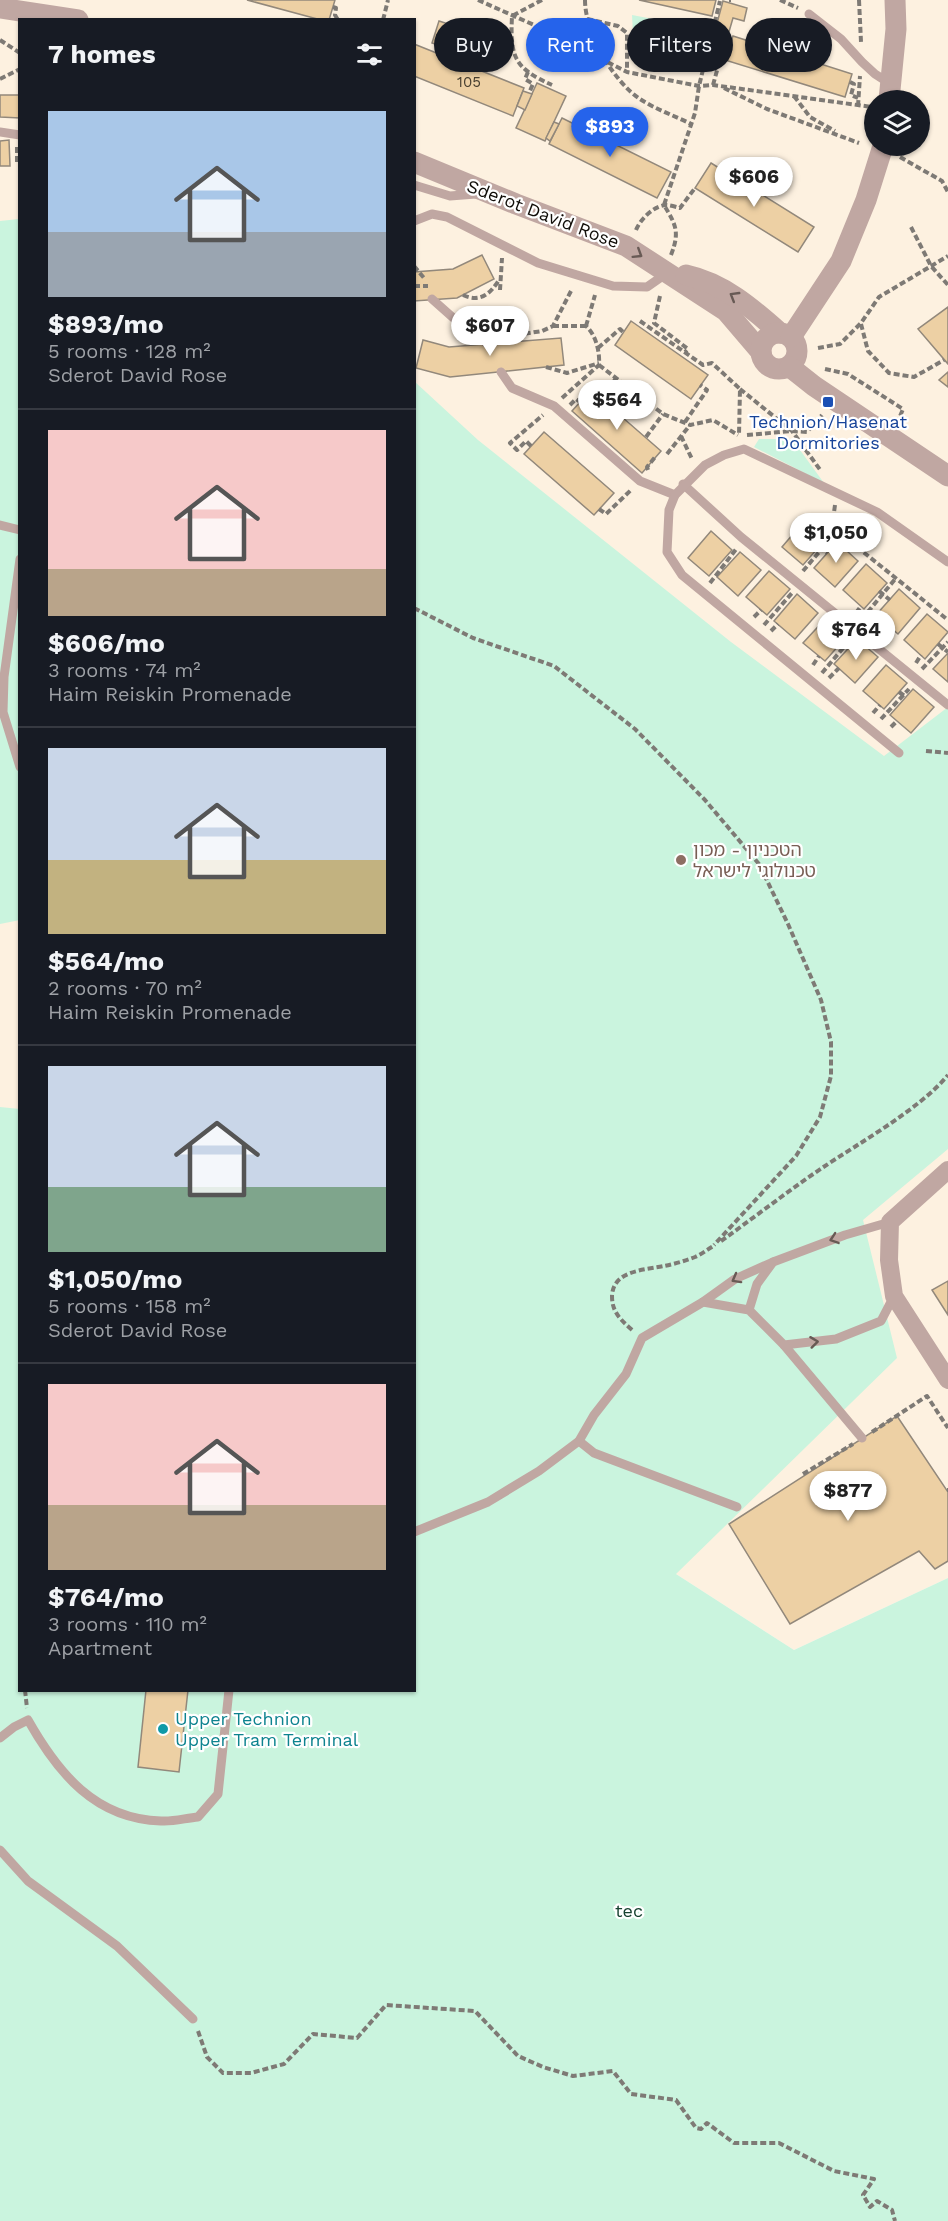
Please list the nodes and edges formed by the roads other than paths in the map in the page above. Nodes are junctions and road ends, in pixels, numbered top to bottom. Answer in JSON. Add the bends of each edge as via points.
{"nodes":[{"id":1,"x":895,"y":0,"type":"edge"},
{"id":2,"x":0,"y":9,"type":"edge"},
{"id":3,"x":809,"y":14,"type":"road end"},
{"id":4,"x":18,"y":18,"type":"edge"},
{"id":5,"x":64,"y":18,"type":"edge"},
{"id":6,"x":888,"y":90,"type":"edge"},
{"id":7,"x":890,"y":90,"type":"edge"},
{"id":8,"x":0,"y":132,"type":"edge"},
{"id":9,"x":18,"y":135,"type":"edge"},
{"id":10,"x":888,"y":156,"type":"edge"},
{"id":11,"x":416,"y":163,"type":"edge"},
{"id":12,"x":416,"y":186,"type":"edge"},
{"id":13,"x":487,"y":192,"type":"junction"},
{"id":14,"x":416,"y":220,"type":"edge"},
{"id":15,"x":669,"y":264,"type":"junction"},
{"id":16,"x":432,"y":299,"type":"dead end"},
{"id":17,"x":785,"y":335,"type":"junction"},
{"id":18,"x":492,"y":341,"type":"road end"},
{"id":19,"x":761,"y":352,"type":"junction"},
{"id":20,"x":790,"y":367,"type":"junction"},
{"id":21,"x":501,"y":372,"type":"dead end"},
{"id":22,"x":948,"y":476,"type":"edge"},
{"id":23,"x":683,"y":484,"type":"junction"},
{"id":24,"x":675,"y":495,"type":"junction"},
{"id":25,"x":0,"y":525,"type":"edge"},
{"id":26,"x":18,"y":530,"type":"edge"},
{"id":27,"x":948,"y":561,"type":"edge"},
{"id":28,"x":18,"y":574,"type":"edge"},
{"id":29,"x":948,"y":705,"type":"edge"},
{"id":30,"x":899,"y":753,"type":"dead end"},
{"id":31,"x":18,"y":761,"type":"edge"},
{"id":32,"x":948,"y":1170,"type":"edge"},
{"id":33,"x":890,"y":1222,"type":"junction"},
{"id":34,"x":773,"y":1262,"type":"junction"},
{"id":35,"x":894,"y":1296,"type":"junction"},
{"id":36,"x":703,"y":1302,"type":"junction"},
{"id":37,"x":749,"y":1310,"type":"junction"},
{"id":38,"x":784,"y":1346,"type":"junction"},
{"id":39,"x":948,"y":1380,"type":"edge"},
{"id":40,"x":862,"y":1438,"type":"road end"},
{"id":41,"x":579,"y":1441,"type":"junction"},
{"id":42,"x":737,"y":1507,"type":"dead end"},
{"id":43,"x":416,"y":1531,"type":"edge"},
{"id":44,"x":229,"y":1692,"type":"edge"},
{"id":45,"x":0,"y":1738,"type":"edge"},
{"id":46,"x":0,"y":1850,"type":"edge"},
{"id":47,"x":193,"y":2019,"type":"road end"}],
"edges":[{"from":1,"to":7,"type":"street"},
{"from":2,"to":4,"type":"lane"},
{"from":2,"to":5,"type":"street"},
{"from":3,"to":6,"type":"lane","via":[[841,39]]},
{"from":8,"to":9,"type":"lane"},
{"from":10,"to":17,"type":"street","via":[[840,261]]},
{"from":11,"to":13,"type":"street","name":"Sderot David Rose"},
{"from":12,"to":13,"type":"lane","via":[[450,196]]},
{"from":13,"to":15,"type":"street","name":"Sderot David Rose","one_way":true},
{"from":14,"to":15,"type":"lane","via":[[432,214],[447,218],[538,263],[613,286],[647,287]]},
{"from":17,"to":15,"type":"street","one_way":true,"via":[[748,304]]},
{"from":15,"to":19,"type":"street","name":"Sderot David Rose","via":[[726,311]]},
{"from":16,"to":18,"type":"lane","via":[[459,323]]},
{"from":17,"to":19,"type":"street","via":[[768,337]]},
{"from":17,"to":20,"type":"street","via":[[795,341],[798,352]]},
{"from":19,"to":20,"type":"street","via":[[768,367]]},
{"from":20,"to":22,"type":"street"},
{"from":21,"to":24,"type":"lane","via":[[512,388],[556,404],[640,481]]},
{"from":23,"to":24,"type":"lane"},
{"from":23,"to":27,"type":"lane","via":[[705,465],[744,449],[877,512]]},
{"from":23,"to":29,"type":"lane","via":[[741,537]]},
{"from":24,"to":30,"type":"lane","via":[[669,510],[667,552],[681,575]]},
{"from":25,"to":26,"type":"lane"},
{"from":28,"to":31,"type":"lane","via":[[3,712]]},
{"from":32,"to":33,"type":"street"},
{"from":33,"to":34,"type":"lane","one_way":true,"via":[[845,1234]]},
{"from":33,"to":35,"type":"street","via":[[889,1260]]},
{"from":34,"to":36,"type":"lane","one_way":true,"via":[[735,1279]]},
{"from":34,"to":37,"type":"lane","via":[[757,1284]]},
{"from":38,"to":35,"type":"lane","one_way":true,"via":[[836,1339],[881,1321]]},
{"from":35,"to":39,"type":"street"},
{"from":36,"to":37,"type":"lane"},
{"from":36,"to":41,"type":"lane","via":[[642,1338],[626,1374]]},
{"from":37,"to":38,"type":"lane"},
{"from":38,"to":40,"type":"lane"},
{"from":41,"to":42,"type":"lane","via":[[594,1453]]},
{"from":41,"to":43,"type":"lane","via":[[488,1502]]},
{"from":44,"to":45,"type":"lane","via":[[218,1794],[198,1816],[162,1822],[119,1814],[85,1794],[64,1774],[28,1720]]},
{"from":46,"to":47,"type":"lane","via":[[28,1881],[117,1946]]}]}
